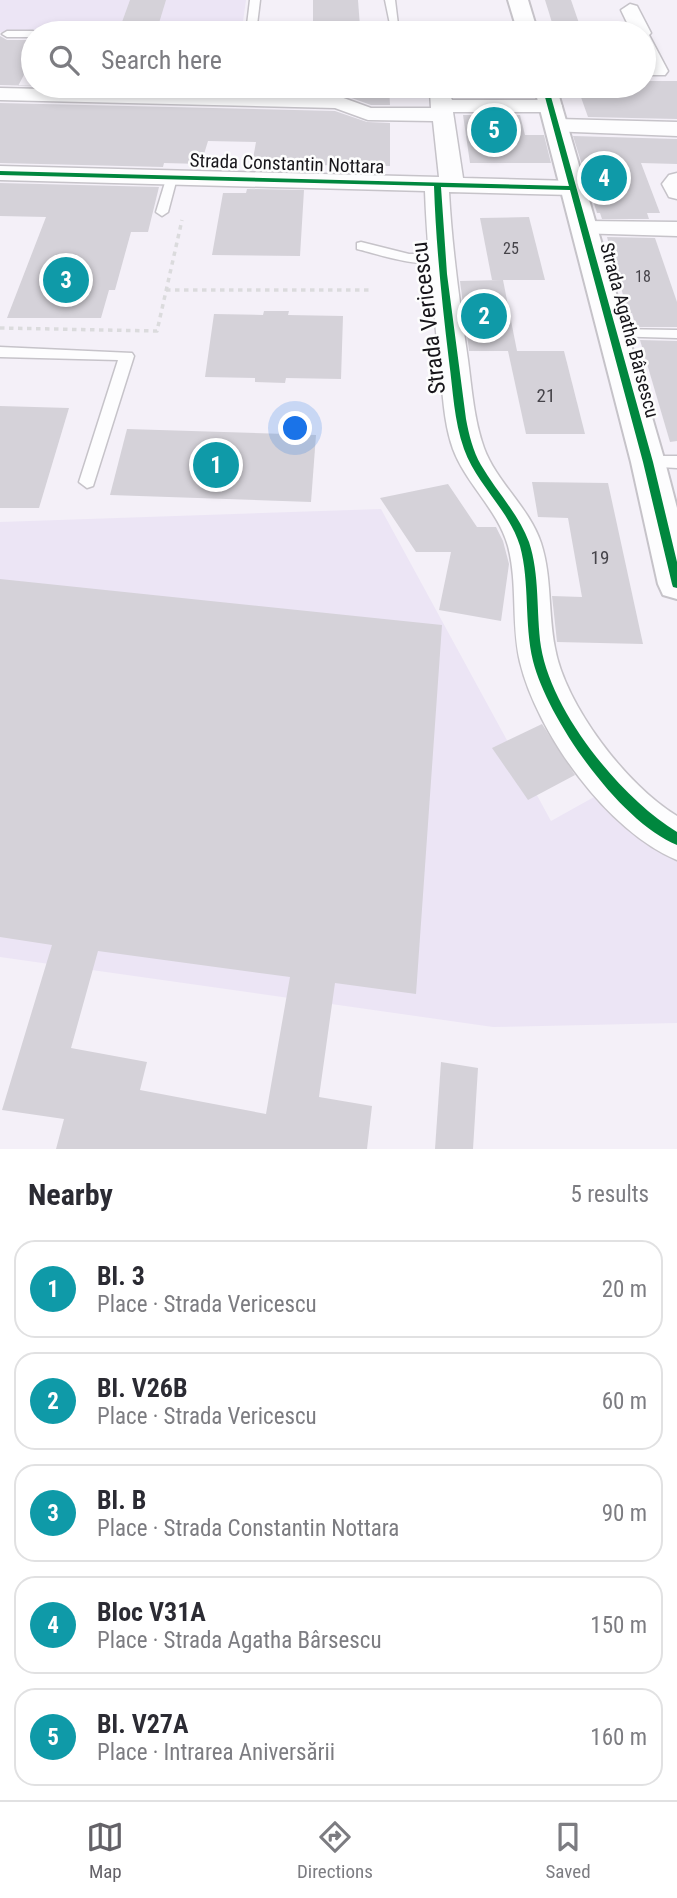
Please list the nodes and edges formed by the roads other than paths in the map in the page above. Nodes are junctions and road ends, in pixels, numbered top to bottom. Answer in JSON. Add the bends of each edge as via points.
{"nodes":[{"id":1,"x":255,"y":0,"type":"edge"},
{"id":2,"x":390,"y":0,"type":"edge"},
{"id":3,"x":518,"y":0,"type":"edge"},
{"id":4,"x":630,"y":10,"type":"dead end"},
{"id":5,"x":252,"y":21,"type":"edge"},
{"id":6,"x":394,"y":21,"type":"edge"},
{"id":7,"x":524,"y":21,"type":"edge"},
{"id":8,"x":635,"y":21,"type":"edge"},
{"id":9,"x":7,"y":34,"type":"dead end"},
{"id":10,"x":21,"y":34,"type":"edge"},
{"id":11,"x":0,"y":93,"type":"edge"},
{"id":12,"x":21,"y":94,"type":"edge"},
{"id":13,"x":169,"y":98,"type":"edge"},
{"id":14,"x":442,"y":102,"type":"edge"},
{"id":15,"x":551,"y":106,"type":"edge"},
{"id":16,"x":677,"y":129,"type":"edge"},
{"id":17,"x":0,"y":173,"type":"edge"},
{"id":18,"x":181,"y":178,"type":"junction"},
{"id":19,"x":677,"y":180,"type":"edge"},
{"id":20,"x":444,"y":185,"type":"junction"},
{"id":21,"x":573,"y":188,"type":"junction"},
{"id":22,"x":677,"y":192,"type":"edge"},
{"id":23,"x":162,"y":212,"type":"dead end"},
{"id":24,"x":584,"y":228,"type":"junction"},
{"id":25,"x":677,"y":229,"type":"edge"},
{"id":26,"x":361,"y":246,"type":"dead end"},
{"id":27,"x":440,"y":258,"type":"junction"},
{"id":28,"x":613,"y":334,"type":"junction"},
{"id":29,"x":677,"y":334,"type":"edge"},
{"id":30,"x":0,"y":352,"type":"edge"},
{"id":31,"x":663,"y":462,"type":"edge"},
{"id":32,"x":87,"y":482,"type":"dead end"},
{"id":33,"x":677,"y":584,"type":"edge"},
{"id":34,"x":677,"y":839,"type":"edge"}],
"edges":[{"from":1,"to":5,"type":"lane"},
{"from":2,"to":6,"type":"lane"},
{"from":3,"to":7,"type":"street"},
{"from":4,"to":8,"type":"street"},
{"from":9,"to":10,"type":"lane"},
{"from":11,"to":12,"type":"street"},
{"from":13,"to":14,"type":"street","via":[[338,103],[368,114]]},
{"from":14,"to":15,"type":"street"},
{"from":14,"to":20,"type":"street","name":"Strada Vericescu"},
{"from":15,"to":16,"type":"street"},
{"from":15,"to":21,"type":"street","name":"Strada Agatha Bârsescu"},
{"from":17,"to":18,"type":"street","name":"Strada Constantin Nottara"},
{"from":18,"to":20,"type":"street","name":"Strada Constantin Nottara"},
{"from":18,"to":23,"type":"lane"},
{"from":19,"to":22,"type":"street"},
{"from":20,"to":21,"type":"street","name":"Strada Constantin Nottara"},
{"from":20,"to":27,"type":"street","name":"Strada Vericescu"},
{"from":21,"to":24,"type":"street","name":"Strada Agatha Bârsescu"},
{"from":24,"to":25,"type":"street"},
{"from":24,"to":28,"type":"street","name":"Strada Agatha Bârsescu"},
{"from":26,"to":27,"type":"lane","via":[[409,258]]},
{"from":27,"to":34,"type":"street","name":"Strada Vericescu","via":[[463,432],[482,475],[523,541],[537,652],[548,689],[614,787],[640,813]]},
{"from":28,"to":29,"type":"lane"},
{"from":28,"to":31,"type":"street","name":"Strada Agatha Bârsescu"},
{"from":30,"to":32,"type":"lane","via":[[127,356]]},
{"from":31,"to":33,"type":"street","name":"Strada Agatha Bârsescu"}]}
